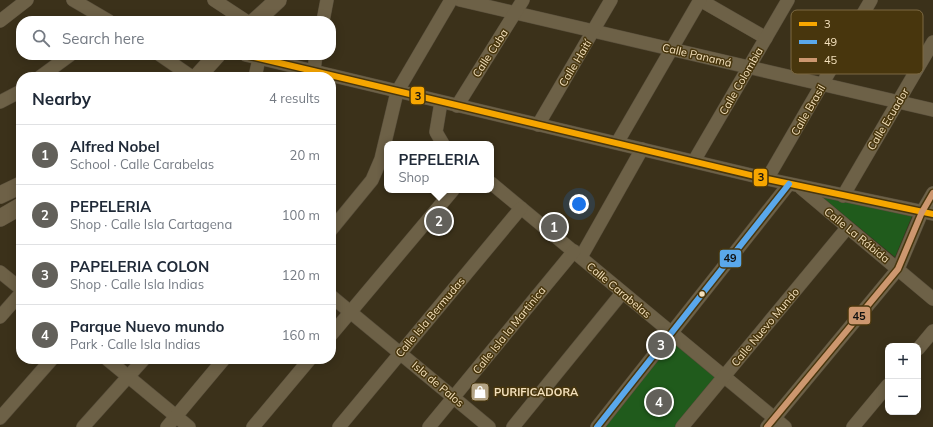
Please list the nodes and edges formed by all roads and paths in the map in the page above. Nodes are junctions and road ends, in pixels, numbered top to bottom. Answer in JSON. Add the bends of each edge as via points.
{"nodes":[{"id":1,"x":27,"y":0,"type":"edge"},
{"id":2,"x":73,"y":0,"type":"edge"},
{"id":3,"x":214,"y":0,"type":"edge"},
{"id":4,"x":278,"y":0,"type":"edge"},
{"id":5,"x":327,"y":0,"type":"edge"},
{"id":6,"x":451,"y":0,"type":"edge"},
{"id":7,"x":460,"y":0,"type":"edge"},
{"id":8,"x":523,"y":0,"type":"edge"},
{"id":9,"x":611,"y":0,"type":"edge"},
{"id":10,"x":700,"y":0,"type":"edge"},
{"id":11,"x":788,"y":0,"type":"edge"},
{"id":12,"x":871,"y":0,"type":"edge"},
{"id":13,"x":865,"y":10,"type":"edge"},
{"id":14,"x":516,"y":13,"type":"junction"},
{"id":15,"x":100,"y":16,"type":"edge"},
{"id":16,"x":238,"y":16,"type":"edge"},
{"id":17,"x":260,"y":16,"type":"edge"},
{"id":18,"x":324,"y":16,"type":"edge"},
{"id":19,"x":0,"y":21,"type":"edge"},
{"id":20,"x":594,"y":30,"type":"junction"},
{"id":21,"x":766,"y":38,"type":"junction"},
{"id":22,"x":933,"y":42,"type":"edge"},
{"id":23,"x":672,"y":49,"type":"junction"},
{"id":24,"x":923,"y":59,"type":"edge"},
{"id":25,"x":63,"y":60,"type":"edge"},
{"id":26,"x":168,"y":60,"type":"edge"},
{"id":27,"x":211,"y":60,"type":"edge"},
{"id":28,"x":259,"y":60,"type":"edge"},
{"id":29,"x":263,"y":60,"type":"edge"},
{"id":30,"x":315,"y":60,"type":"edge"},
{"id":31,"x":749,"y":67,"type":"junction"},
{"id":32,"x":47,"y":72,"type":"edge"},
{"id":33,"x":189,"y":72,"type":"edge"},
{"id":34,"x":197,"y":72,"type":"edge"},
{"id":35,"x":256,"y":72,"type":"edge"},
{"id":36,"x":306,"y":72,"type":"edge"},
{"id":37,"x":313,"y":72,"type":"edge"},
{"id":38,"x":829,"y":74,"type":"edge"},
{"id":39,"x":914,"y":74,"type":"edge"},
{"id":40,"x":336,"y":79,"type":"edge"},
{"id":41,"x":823,"y":84,"type":"junction"},
{"id":42,"x":397,"y":92,"type":"junction"},
{"id":43,"x":16,"y":94,"type":"edge"},
{"id":44,"x":0,"y":102,"type":"edge"},
{"id":45,"x":441,"y":102,"type":"junction"},
{"id":46,"x":898,"y":102,"type":"junction"},
{"id":47,"x":457,"y":106,"type":"junction"},
{"id":48,"x":933,"y":110,"type":"edge"},
{"id":49,"x":538,"y":125,"type":"junction"},
{"id":50,"x":385,"y":141,"type":"edge"},
{"id":51,"x":441,"y":141,"type":"edge"},
{"id":52,"x":617,"y":143,"type":"junction"},
{"id":53,"x":384,"y":145,"type":"edge"},
{"id":54,"x":642,"y":149,"type":"junction"},
{"id":55,"x":694,"y":161,"type":"junction"},
{"id":56,"x":767,"y":179,"type":"junction"},
{"id":57,"x":794,"y":185,"type":"junction"},
{"id":58,"x":494,"y":186,"type":"edge"},
{"id":59,"x":16,"y":187,"type":"edge"},
{"id":60,"x":450,"y":193,"type":"edge"},
{"id":61,"x":933,"y":193,"type":"edge"},
{"id":62,"x":0,"y":195,"type":"edge"},
{"id":63,"x":843,"y":196,"type":"junction"},
{"id":64,"x":521,"y":208,"type":"junction"},
{"id":65,"x":16,"y":209,"type":"edge"},
{"id":66,"x":928,"y":213,"type":"edge"},
{"id":67,"x":0,"y":218,"type":"edge"},
{"id":68,"x":336,"y":224,"type":"edge"},
{"id":69,"x":847,"y":228,"type":"junction"},
{"id":70,"x":577,"y":254,"type":"junction"},
{"id":71,"x":898,"y":269,"type":"junction"},
{"id":72,"x":0,"y":272,"type":"edge"},
{"id":73,"x":16,"y":285,"type":"edge"},
{"id":74,"x":622,"y":293,"type":"junction"},
{"id":75,"x":16,"y":299,"type":"edge"},
{"id":76,"x":933,"y":299,"type":"edge"},
{"id":77,"x":336,"y":300,"type":"edge"},
{"id":78,"x":350,"y":312,"type":"junction"},
{"id":79,"x":0,"y":317,"type":"edge"},
{"id":80,"x":336,"y":328,"type":"edge"},
{"id":81,"x":933,"y":331,"type":"edge"},
{"id":82,"x":672,"y":334,"type":"junction"},
{"id":83,"x":921,"y":345,"type":"edge"},
{"id":84,"x":400,"y":353,"type":"junction"},
{"id":85,"x":48,"y":364,"type":"edge"},
{"id":86,"x":112,"y":364,"type":"edge"},
{"id":87,"x":140,"y":364,"type":"edge"},
{"id":88,"x":220,"y":364,"type":"edge"},
{"id":89,"x":306,"y":364,"type":"edge"},
{"id":90,"x":724,"y":376,"type":"junction"},
{"id":91,"x":129,"y":377,"type":"junction"},
{"id":92,"x":885,"y":389,"type":"edge"},
{"id":93,"x":453,"y":397,"type":"junction"},
{"id":94,"x":176,"y":416,"type":"junction"},
{"id":95,"x":0,"y":418,"type":"edge"},
{"id":96,"x":771,"y":423,"type":"edge"},
{"id":97,"x":83,"y":427,"type":"edge"},
{"id":98,"x":167,"y":427,"type":"edge"},
{"id":99,"x":189,"y":427,"type":"edge"},
{"id":100,"x":253,"y":427,"type":"edge"},
{"id":101,"x":339,"y":427,"type":"edge"},
{"id":102,"x":429,"y":427,"type":"edge"},
{"id":103,"x":489,"y":427,"type":"edge"},
{"id":104,"x":513,"y":427,"type":"edge"},
{"id":105,"x":596,"y":427,"type":"edge"},
{"id":106,"x":682,"y":427,"type":"edge"},
{"id":107,"x":785,"y":427,"type":"edge"},
{"id":108,"x":853,"y":427,"type":"edge"}],
"edges":[{"from":1,"to":19,"type":"street"},
{"from":2,"to":15,"type":"street"},
{"from":3,"to":16,"type":"street"},
{"from":4,"to":17,"type":"main road"},
{"from":5,"to":18,"type":"street"},
{"from":6,"to":42,"type":"street"},
{"from":7,"to":14,"type":"street","name":"Calle Panamá"},
{"from":8,"to":14,"type":"street","name":"Calle Cuba"},
{"from":9,"to":20,"type":"street","name":"Calle Haití"},
{"from":10,"to":21,"type":"street"},
{"from":10,"to":23,"type":"street"},
{"from":11,"to":21,"type":"street","name":"Calle Colombia"},
{"from":12,"to":13,"type":"street","name":"Calle Brasil"},
{"from":14,"to":20,"type":"street","name":"Calle Panamá"},
{"from":14,"to":47,"type":"street","name":"Calle Cuba"},
{"from":20,"to":23,"type":"street","name":"Calle Panamá"},
{"from":20,"to":49,"type":"street","name":"Calle Haití"},
{"from":21,"to":31,"type":"street","name":"Calle Colombia"},
{"from":22,"to":24,"type":"street","name":"Calle Ecuador"},
{"from":23,"to":31,"type":"street","name":"Calle Panamá"},
{"from":23,"to":52,"type":"street"},
{"from":25,"to":32,"type":"street"},
{"from":26,"to":33,"type":"street"},
{"from":27,"to":34,"type":"main road"},
{"from":28,"to":35,"type":"street"},
{"from":29,"to":36,"type":"street"},
{"from":30,"to":37,"type":"street"},
{"from":31,"to":41,"type":"street","name":"Calle Panamá"},
{"from":31,"to":55,"type":"street","name":"Calle Colombia"},
{"from":38,"to":41,"type":"street","name":"Calle Brasil"},
{"from":39,"to":46,"type":"street","name":"Calle Ecuador"},
{"from":40,"to":42,"type":"street"},
{"from":41,"to":46,"type":"street","name":"Calle Panamá"},
{"from":41,"to":56,"type":"street","name":"Calle Brasil"},
{"from":42,"to":45,"type":"street"},
{"from":42,"to":50,"type":"street"},
{"from":43,"to":44,"type":"street"},
{"from":45,"to":47,"type":"street"},
{"from":45,"to":51,"type":"street","via":[[436,132]]},
{"from":46,"to":48,"type":"street","name":"Calle Panamá"},
{"from":46,"to":63,"type":"street","name":"Calle Ecuador"},
{"from":47,"to":49,"type":"street"},
{"from":49,"to":52,"type":"street"},
{"from":52,"to":54,"type":"street"},
{"from":53,"to":68,"type":"street","via":[[378,170],[372,180]]},
{"from":54,"to":55,"type":"street"},
{"from":54,"to":70,"type":"street","name":"Calle Isla la Martinica"},
{"from":55,"to":56,"type":"street"},
{"from":56,"to":57,"type":"street"},
{"from":57,"to":63,"type":"street"},
{"from":57,"to":69,"type":"street","name":"Calle La Rábida"},
{"from":57,"to":82,"type":"street"},
{"from":58,"to":64,"type":"street","name":"Calle Carabelas"},
{"from":59,"to":62,"type":"main road"},
{"from":60,"to":78,"type":"street"},
{"from":61,"to":66,"type":"street"},
{"from":63,"to":66,"type":"street"},
{"from":64,"to":70,"type":"street","name":"Calle Carabelas"},
{"from":64,"to":84,"type":"street","name":"Calle Isla Bermudas"},
{"from":65,"to":67,"type":"main road"},
{"from":66,"to":71,"type":"street"},
{"from":69,"to":71,"type":"street","name":"Calle La Rábida"},
{"from":69,"to":90,"type":"street","name":"Calle Nuevo Mundo"},
{"from":70,"to":74,"type":"street","name":"Calle Carabelas"},
{"from":70,"to":93,"type":"street","name":"Calle Isla la Martinica"},
{"from":71,"to":76,"type":"street","name":"Calle La Rábida"},
{"from":71,"to":96,"type":"street"},
{"from":72,"to":73,"type":"street"},
{"from":74,"to":82,"type":"street","name":"Calle Carabelas"},
{"from":74,"to":104,"type":"street"},
{"from":75,"to":79,"type":"street"},
{"from":77,"to":78,"type":"street","name":"Isla de Palos"},
{"from":78,"to":80,"type":"street"},
{"from":78,"to":84,"type":"street","name":"Isla de Palos"},
{"from":81,"to":83,"type":"street"},
{"from":82,"to":90,"type":"street","name":"Calle Carabelas"},
{"from":82,"to":105,"type":"street"},
{"from":84,"to":93,"type":"street","name":"Isla de Palos"},
{"from":84,"to":101,"type":"street","name":"Calle Isla Bermudas"},
{"from":85,"to":95,"type":"street"},
{"from":86,"to":91,"type":"street"},
{"from":87,"to":91,"type":"street"},
{"from":88,"to":94,"type":"street"},
{"from":89,"to":100,"type":"street"},
{"from":90,"to":96,"type":"street","name":"Calle Carabelas"},
{"from":90,"to":106,"type":"street","name":"Calle Nuevo Mundo"},
{"from":91,"to":94,"type":"street"},
{"from":91,"to":97,"type":"street"},
{"from":92,"to":108,"type":"street"},
{"from":93,"to":102,"type":"street","name":"Calle Isla la Martinica"},
{"from":93,"to":103,"type":"street","name":"Isla de Palos"},
{"from":94,"to":98,"type":"street"},
{"from":94,"to":99,"type":"street"},
{"from":96,"to":107,"type":"street","name":"Calle Carabelas"}]}
